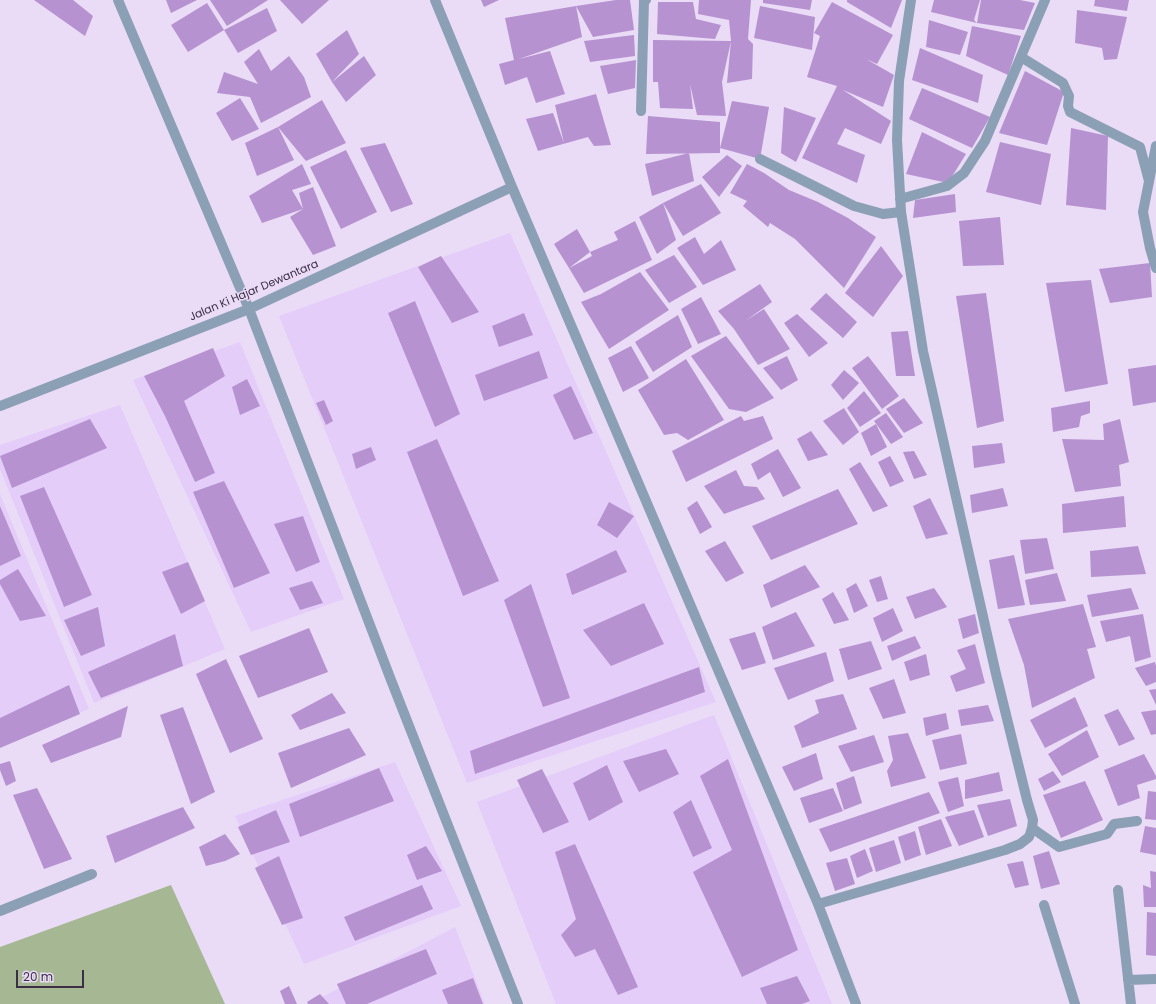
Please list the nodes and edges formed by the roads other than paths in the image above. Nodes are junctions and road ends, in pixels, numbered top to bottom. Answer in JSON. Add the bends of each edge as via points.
{"nodes":[{"id":1,"x":118,"y":0,"type":"edge"},
{"id":2,"x":435,"y":0,"type":"edge"},
{"id":3,"x":646,"y":0,"type":"edge"},
{"id":4,"x":911,"y":0,"type":"edge"},
{"id":5,"x":1044,"y":0,"type":"edge"},
{"id":6,"x":1021,"y":57,"type":"junction"},
{"id":7,"x":641,"y":111,"type":"dead end"},
{"id":8,"x":1156,"y":146,"type":"edge"},
{"id":9,"x":760,"y":159,"type":"dead end"},
{"id":10,"x":1148,"y":181,"type":"junction"},
{"id":11,"x":512,"y":187,"type":"junction"},
{"id":12,"x":900,"y":199,"type":"junction"},
{"id":13,"x":901,"y":212,"type":"junction"},
{"id":14,"x":1156,"y":268,"type":"edge"},
{"id":15,"x":249,"y":308,"type":"junction"},
{"id":16,"x":0,"y":406,"type":"edge"},
{"id":17,"x":1137,"y":821,"type":"dead end"},
{"id":18,"x":1032,"y":828,"type":"junction"},
{"id":19,"x":92,"y":874,"type":"dead end"},
{"id":20,"x":1118,"y":890,"type":"dead end"},
{"id":21,"x":818,"y":904,"type":"junction"},
{"id":22,"x":1044,"y":905,"type":"dead end"},
{"id":23,"x":0,"y":911,"type":"edge"},
{"id":24,"x":1156,"y":979,"type":"edge"},
{"id":25,"x":1128,"y":980,"type":"junction"},
{"id":26,"x":518,"y":1004,"type":"edge"},
{"id":27,"x":856,"y":1004,"type":"edge"},
{"id":28,"x":1075,"y":1004,"type":"edge"},
{"id":29,"x":1131,"y":1004,"type":"edge"}],
"edges":[{"from":1,"to":15,"type":"street"},
{"from":2,"to":11,"type":"street"},
{"from":3,"to":7,"type":"street"},
{"from":4,"to":12,"type":"street","via":[[899,81],[896,140]]},
{"from":5,"to":6,"type":"street"},
{"from":6,"to":10,"type":"street","via":[[1063,83],[1069,96],[1070,112],[1140,147]]},
{"from":6,"to":12,"type":"street","via":[[985,141],[964,173],[948,186]]},
{"from":8,"to":10,"type":"street"},
{"from":9,"to":13,"type":"street","via":[[854,206],[883,214]]},
{"from":10,"to":14,"type":"street","via":[[1142,212]]},
{"from":11,"to":15,"type":"street","name":"Jalan Ki Hajar Dewantara"},
{"from":11,"to":21,"type":"street"},
{"from":12,"to":13,"type":"street"},
{"from":13,"to":18,"type":"street","via":[[923,351],[996,674],[1034,820]]},
{"from":15,"to":16,"type":"street","name":"Jalan Ki Hajar Dewantara"},
{"from":15,"to":26,"type":"street"},
{"from":17,"to":18,"type":"street","via":[[1114,824],[1107,834],[1059,847]]},
{"from":18,"to":21,"type":"street","via":[[1029,837],[1005,850]]},
{"from":19,"to":23,"type":"street"},
{"from":20,"to":25,"type":"street"},
{"from":21,"to":27,"type":"street"},
{"from":22,"to":28,"type":"street"},
{"from":24,"to":25,"type":"street"},
{"from":25,"to":29,"type":"street"}]}
